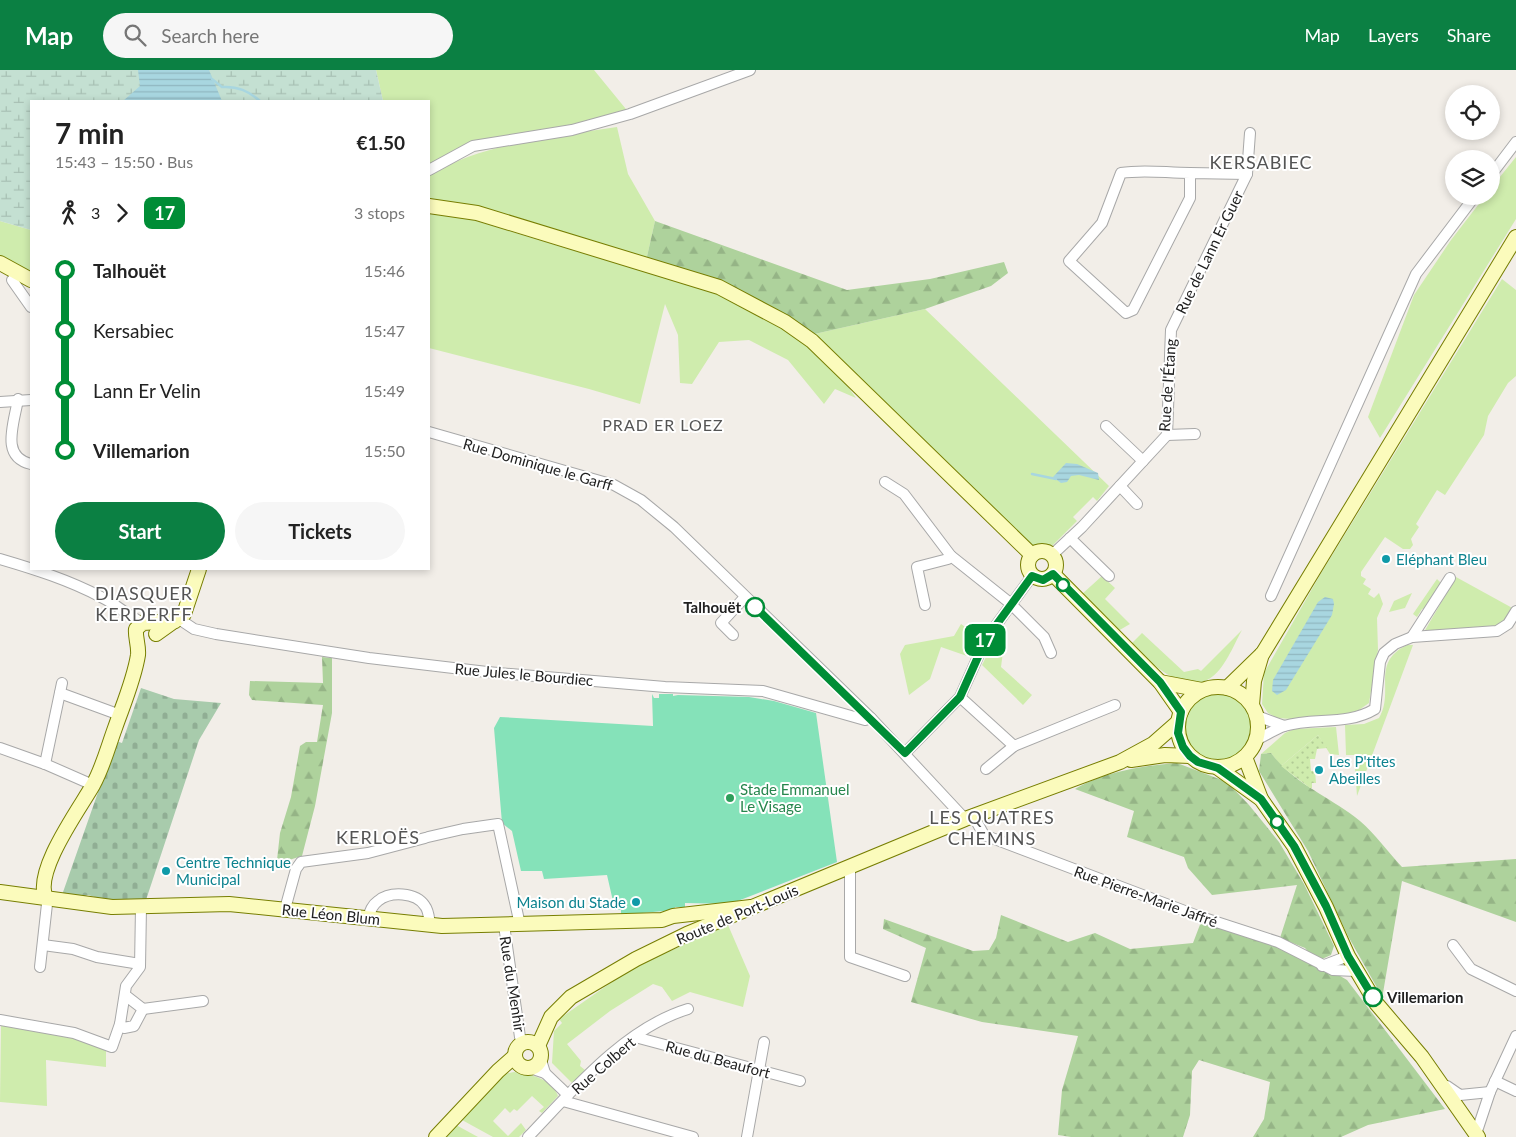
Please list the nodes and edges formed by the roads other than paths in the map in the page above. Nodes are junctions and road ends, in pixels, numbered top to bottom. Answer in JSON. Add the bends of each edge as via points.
{"nodes":[{"id":1,"x":750,"y":70,"type":"edge"},
{"id":2,"x":1250,"y":133,"type":"dead end"},
{"id":3,"x":1516,"y":142,"type":"edge"},
{"id":4,"x":1500,"y":163,"type":"edge"},
{"id":5,"x":430,"y":169,"type":"edge"},
{"id":6,"x":1190,"y":173,"type":"junction"},
{"id":7,"x":1247,"y":174,"type":"junction"},
{"id":8,"x":1468,"y":205,"type":"edge"},
{"id":9,"x":430,"y":206,"type":"edge"},
{"id":10,"x":1516,"y":237,"type":"edge"},
{"id":11,"x":0,"y":263,"type":"edge"},
{"id":12,"x":30,"y":279,"type":"edge"},
{"id":13,"x":12,"y":280,"type":"dead end"},
{"id":14,"x":30,"y":306,"type":"edge"},
{"id":15,"x":1170,"y":330,"type":"joint"},
{"id":16,"x":18,"y":399,"type":"junction"},
{"id":17,"x":30,"y":400,"type":"edge"},
{"id":18,"x":0,"y":402,"type":"edge"},
{"id":19,"x":1106,"y":426,"type":"dead end"},
{"id":20,"x":430,"y":432,"type":"edge"},
{"id":21,"x":1167,"y":434,"type":"junction"},
{"id":22,"x":1194,"y":434,"type":"dead end"},
{"id":23,"x":1143,"y":461,"type":"junction"},
{"id":24,"x":30,"y":464,"type":"edge"},
{"id":25,"x":885,"y":482,"type":"dead end"},
{"id":26,"x":1120,"y":486,"type":"junction"},
{"id":27,"x":1137,"y":504,"type":"dead end"},
{"id":28,"x":1070,"y":538,"type":"junction"},
{"id":29,"x":1032,"y":555,"type":"junction"},
{"id":30,"x":1052,"y":555,"type":"junction"},
{"id":31,"x":951,"y":556,"type":"junction"},
{"id":32,"x":0,"y":559,"type":"edge"},
{"id":33,"x":30,"y":569,"type":"edge"},
{"id":34,"x":34,"y":570,"type":"edge"},
{"id":35,"x":199,"y":570,"type":"edge"},
{"id":36,"x":1053,"y":574,"type":"junction"},
{"id":37,"x":1032,"y":576,"type":"junction"},
{"id":38,"x":1109,"y":576,"type":"dead end"},
{"id":39,"x":1450,"y":578,"type":"dead end"},
{"id":40,"x":1270,"y":596,"type":"dead end"},
{"id":41,"x":745,"y":597,"type":"junction"},
{"id":42,"x":1010,"y":603,"type":"junction"},
{"id":43,"x":925,"y":605,"type":"dead end"},
{"id":44,"x":1516,"y":611,"type":"edge"},
{"id":45,"x":177,"y":620,"type":"junction"},
{"id":46,"x":143,"y":629,"type":"junction"},
{"id":47,"x":733,"y":635,"type":"dead end"},
{"id":48,"x":1412,"y":637,"type":"junction"},
{"id":49,"x":1051,"y":653,"type":"dead end"},
{"id":50,"x":1263,"y":653,"type":"junction"},
{"id":51,"x":1160,"y":682,"type":"junction"},
{"id":52,"x":1227,"y":688,"type":"junction"},
{"id":53,"x":1202,"y":690,"type":"junction"},
{"id":54,"x":960,"y":697,"type":"junction"},
{"id":55,"x":1115,"y":705,"type":"dead end"},
{"id":56,"x":1254,"y":710,"type":"junction"},
{"id":57,"x":120,"y":715,"type":"junction"},
{"id":58,"x":1179,"y":717,"type":"junction"},
{"id":59,"x":871,"y":718,"type":"junction"},
{"id":60,"x":1284,"y":726,"type":"junction"},
{"id":61,"x":1256,"y":740,"type":"junction"},
{"id":62,"x":1014,"y":746,"type":"junction"},
{"id":63,"x":0,"y":748,"type":"edge"},
{"id":64,"x":905,"y":753,"type":"junction"},
{"id":65,"x":1190,"y":756,"type":"junction"},
{"id":66,"x":1245,"y":758,"type":"junction"},
{"id":67,"x":1120,"y":762,"type":"junction"},
{"id":68,"x":45,"y":764,"type":"junction"},
{"id":69,"x":1218,"y":768,"type":"junction"},
{"id":70,"x":986,"y":769,"type":"dead end"},
{"id":71,"x":93,"y":785,"type":"junction"},
{"id":72,"x":1261,"y":799,"type":"junction"},
{"id":73,"x":970,"y":819,"type":"junction"},
{"id":74,"x":850,"y":868,"type":"junction"},
{"id":75,"x":0,"y":892,"type":"edge"},
{"id":76,"x":46,"y":898,"type":"junction"},
{"id":77,"x":142,"y":907,"type":"junction"},
{"id":78,"x":751,"y":907,"type":"junction"},
{"id":79,"x":285,"y":909,"type":"junction"},
{"id":80,"x":680,"y":916,"type":"junction"},
{"id":81,"x":368,"y":918,"type":"junction"},
{"id":82,"x":662,"y":920,"type":"junction"},
{"id":83,"x":430,"y":925,"type":"junction"},
{"id":84,"x":504,"y":925,"type":"junction"},
{"id":85,"x":520,"y":925,"type":"junction"},
{"id":86,"x":681,"y":936,"type":"junction"},
{"id":87,"x":1453,"y":945,"type":"dead end"},
{"id":88,"x":43,"y":946,"type":"junction"},
{"id":89,"x":1348,"y":956,"type":"junction"},
{"id":90,"x":140,"y":964,"type":"junction"},
{"id":91,"x":1322,"y":966,"type":"junction"},
{"id":92,"x":40,"y":967,"type":"dead end"},
{"id":93,"x":1356,"y":971,"type":"junction"},
{"id":94,"x":905,"y":976,"type":"dead end"},
{"id":95,"x":1516,"y":991,"type":"edge"},
{"id":96,"x":125,"y":994,"type":"junction"},
{"id":97,"x":203,"y":1001,"type":"dead end"},
{"id":98,"x":143,"y":1009,"type":"junction"},
{"id":99,"x":688,"y":1009,"type":"dead end"},
{"id":100,"x":0,"y":1020,"type":"edge"},
{"id":101,"x":120,"y":1024,"type":"junction"},
{"id":102,"x":1516,"y":1036,"type":"edge"},
{"id":103,"x":635,"y":1037,"type":"junction"},
{"id":104,"x":764,"y":1042,"type":"dead end"},
{"id":105,"x":528,"y":1054,"type":"junction"},
{"id":106,"x":760,"y":1070,"type":"junction"},
{"id":107,"x":1433,"y":1072,"type":"junction"},
{"id":108,"x":800,"y":1081,"type":"dead end"},
{"id":109,"x":1495,"y":1081,"type":"junction"},
{"id":110,"x":1516,"y":1091,"type":"edge"},
{"id":111,"x":1490,"y":1092,"type":"junction"},
{"id":112,"x":565,"y":1098,"type":"junction"},
{"id":113,"x":1462,"y":1113,"type":"junction"},
{"id":114,"x":1476,"y":1136,"type":"edge"},
{"id":115,"x":436,"y":1137,"type":"edge"},
{"id":116,"x":528,"y":1137,"type":"edge"},
{"id":117,"x":693,"y":1137,"type":"edge"},
{"id":118,"x":747,"y":1137,"type":"edge"}],
"edges":[{"from":1,"to":5,"type":"street","via":[[630,114],[572,130],[473,146]]},
{"from":2,"to":7,"type":"street","name":"Rue de Lann Er Guer"},
{"from":3,"to":4,"type":"street"},
{"from":6,"to":6,"type":"street","name":"Rue de Lann Er Guer","via":[[1121,173],[1102,224],[1069,261],[1126,313],[1133,310],[1190,198]]},
{"from":6,"to":7,"type":"street","name":"Rue de Lann Er Guer"},
{"from":7,"to":15,"type":"street","name":"Rue de Lann Er Guer"},
{"from":8,"to":40,"type":"street","via":[[1416,274]]},
{"from":9,"to":29,"type":"street","via":[[477,213],[719,287],[785,322],[812,341]]},
{"from":10,"to":50,"type":"street"},
{"from":11,"to":12,"type":"street"},
{"from":13,"to":14,"type":"street"},
{"from":15,"to":21,"type":"street","name":"Rue de l'Étang"},
{"from":16,"to":17,"type":"street"},
{"from":16,"to":18,"type":"street"},
{"from":16,"to":24,"type":"street","via":[[10,447],[20,462]]},
{"from":19,"to":23,"type":"street"},
{"from":20,"to":41,"type":"street","name":"Rue Dominique le Garff","via":[[614,484],[641,500],[674,527]]},
{"from":21,"to":22,"type":"street"},
{"from":21,"to":23,"type":"street","name":"Rue de l'Étang"},
{"from":23,"to":26,"type":"street","name":"Rue de l'Étang"},
{"from":25,"to":31,"type":"street","via":[[904,494]]},
{"from":26,"to":27,"type":"street"},
{"from":26,"to":28,"type":"street","name":"Rue de l'Étang"},
{"from":28,"to":30,"type":"street","name":"Rue de l'Étang"},
{"from":28,"to":38,"type":"street"},
{"from":29,"to":30,"type":"street","via":[[1040,551]]},
{"from":29,"to":37,"type":"street","via":[[1028,568]]},
{"from":30,"to":36,"type":"street","via":[[1056,562]]},
{"from":31,"to":42,"type":"street"},
{"from":31,"to":43,"type":"street","via":[[918,567]]},
{"from":32,"to":33,"type":"street"},
{"from":34,"to":46,"type":"street","via":[[102,597]]},
{"from":35,"to":45,"type":"street","via":[[184,614]]},
{"from":36,"to":37,"type":"street","via":[[1043,580]]},
{"from":36,"to":51,"type":"street"},
{"from":37,"to":42,"type":"street"},
{"from":39,"to":48,"type":"street"},
{"from":41,"to":47,"type":"street","via":[[722,622]]},
{"from":41,"to":59,"type":"street","name":"Rue Dominique le Garff"},
{"from":42,"to":49,"type":"street","via":[[1044,637]]},
{"from":42,"to":54,"type":"street","via":[[986,639]]},
{"from":44,"to":48,"type":"street","via":[[1508,624],[1497,631]]},
{"from":45,"to":46,"type":"street"},
{"from":45,"to":59,"type":"street","name":"Rue Jules le Bourdiec","via":[[194,629],[216,634],[369,658],[665,687],[763,691],[865,720]]},
{"from":46,"to":57,"type":"street"},
{"from":48,"to":60,"type":"street","via":[[1394,644],[1384,653],[1380,662],[1375,709],[1339,720]]},
{"from":50,"to":52,"type":"street"},
{"from":50,"to":56,"type":"street","via":[[1254,681]]},
{"from":51,"to":53,"type":"street"},
{"from":51,"to":58,"type":"street"},
{"from":52,"to":53,"type":"street"},
{"from":52,"to":56,"type":"street","via":[[1241,694]]},
{"from":53,"to":58,"type":"street","via":[[1189,699]]},
{"from":54,"to":62,"type":"street"},
{"from":54,"to":64,"type":"street"},
{"from":55,"to":62,"type":"street"},
{"from":56,"to":60,"type":"street"},
{"from":56,"to":61,"type":"street","via":[[1258,728]]},
{"from":57,"to":68,"type":"street","via":[[61,688]]},
{"from":57,"to":71,"type":"street"},
{"from":58,"to":65,"type":"street","via":[[1180,740]]},
{"from":58,"to":67,"type":"street","name":"Route de Port-Louis","via":[[1153,744]]},
{"from":59,"to":64,"type":"street","name":"Rue Dominique le Garff"},
{"from":60,"to":61,"type":"street"},
{"from":61,"to":66,"type":"street"},
{"from":62,"to":70,"type":"street"},
{"from":63,"to":68,"type":"street"},
{"from":64,"to":73,"type":"street","name":"Rue Dominique le Garff"},
{"from":65,"to":67,"type":"street","name":"Route de Port-Louis","via":[[1165,755]]},
{"from":65,"to":69,"type":"street"},
{"from":66,"to":69,"type":"street"},
{"from":66,"to":72,"type":"street"},
{"from":67,"to":73,"type":"street","name":"Route de Port-Louis"},
{"from":68,"to":71,"type":"street"},
{"from":69,"to":72,"type":"street"},
{"from":71,"to":76,"type":"street","via":[[65,827],[52,857],[44,885]]},
{"from":72,"to":89,"type":"street","via":[[1294,846]]},
{"from":73,"to":74,"type":"street","name":"Route de Port-Louis"},
{"from":73,"to":91,"type":"street","name":"Rue Pierre-Marie Jaffré","via":[[984,835],[1198,916],[1278,942]]},
{"from":74,"to":78,"type":"street","name":"Route de Port-Louis"},
{"from":74,"to":94,"type":"street","via":[[850,957]]},
{"from":75,"to":76,"type":"street","name":"Rue Léon Blum"},
{"from":76,"to":77,"type":"street","name":"Rue Léon Blum","via":[[112,907]]},
{"from":76,"to":88,"type":"street"},
{"from":77,"to":79,"type":"street","name":"Rue Léon Blum","via":[[228,904]]},
{"from":77,"to":90,"type":"street"},
{"from":78,"to":80,"type":"street","name":"Rue Léon Blum"},
{"from":78,"to":86,"type":"street","name":"Route de Port-Louis"},
{"from":79,"to":81,"type":"street","name":"Rue Léon Blum"},
{"from":79,"to":85,"type":"street","via":[[301,862],[368,853],[463,829],[498,824]]},
{"from":80,"to":82,"type":"street","name":"Rue Léon Blum"},
{"from":80,"to":86,"type":"street","via":[[684,921]]},
{"from":81,"to":83,"type":"street","name":"Rue Léon Blum"},
{"from":81,"to":83,"type":"street","via":[[378,901],[407,895],[419,899],[426,906]]},
{"from":82,"to":85,"type":"street","name":"Rue Léon Blum"},
{"from":82,"to":86,"type":"street"},
{"from":83,"to":84,"type":"street","name":"Rue Léon Blum"},
{"from":84,"to":85,"type":"street","name":"Rue Léon Blum"},
{"from":84,"to":105,"type":"street","name":"Rue du Menhir","via":[[520,1037]]},
{"from":86,"to":105,"type":"street","name":"Route de Port-Louis","via":[[571,997],[551,1017]]},
{"from":87,"to":95,"type":"street","via":[[1471,969]]},
{"from":88,"to":90,"type":"street","via":[[73,949],[97,957]]},
{"from":88,"to":92,"type":"street"},
{"from":89,"to":91,"type":"street"},
{"from":89,"to":93,"type":"street"},
{"from":90,"to":96,"type":"street","via":[[126,986]]},
{"from":91,"to":93,"type":"street","name":"Rue Pierre-Marie Jaffré"},
{"from":93,"to":107,"type":"street","via":[[1376,1003]]},
{"from":96,"to":98,"type":"street"},
{"from":96,"to":101,"type":"street"},
{"from":97,"to":98,"type":"street"},
{"from":98,"to":101,"type":"street","via":[[134,1026],[124,1028]]},
{"from":99,"to":103,"type":"street","name":"Rue Colbert","via":[[671,1014]]},
{"from":100,"to":101,"type":"street","via":[[74,1033],[112,1047]]},
{"from":102,"to":109,"type":"street"},
{"from":103,"to":106,"type":"street","name":"Rue du Beaufort"},
{"from":103,"to":112,"type":"street","name":"Rue Colbert"},
{"from":104,"to":106,"type":"street"},
{"from":105,"to":112,"type":"street"},
{"from":105,"to":115,"type":"street","name":"Route de Port-Louis","via":[[504,1067]]},
{"from":106,"to":108,"type":"street","name":"Rue du Beaufort"},
{"from":106,"to":118,"type":"street"},
{"from":107,"to":111,"type":"street","via":[[1452,1092],[1460,1095]]},
{"from":107,"to":113,"type":"street"},
{"from":109,"to":110,"type":"street"},
{"from":109,"to":111,"type":"street"},
{"from":111,"to":113,"type":"street","via":[[1477,1111]]},
{"from":111,"to":114,"type":"street"},
{"from":112,"to":116,"type":"street","name":"Rue Colbert"},
{"from":112,"to":117,"type":"street"},
{"from":113,"to":114,"type":"street"}]}
